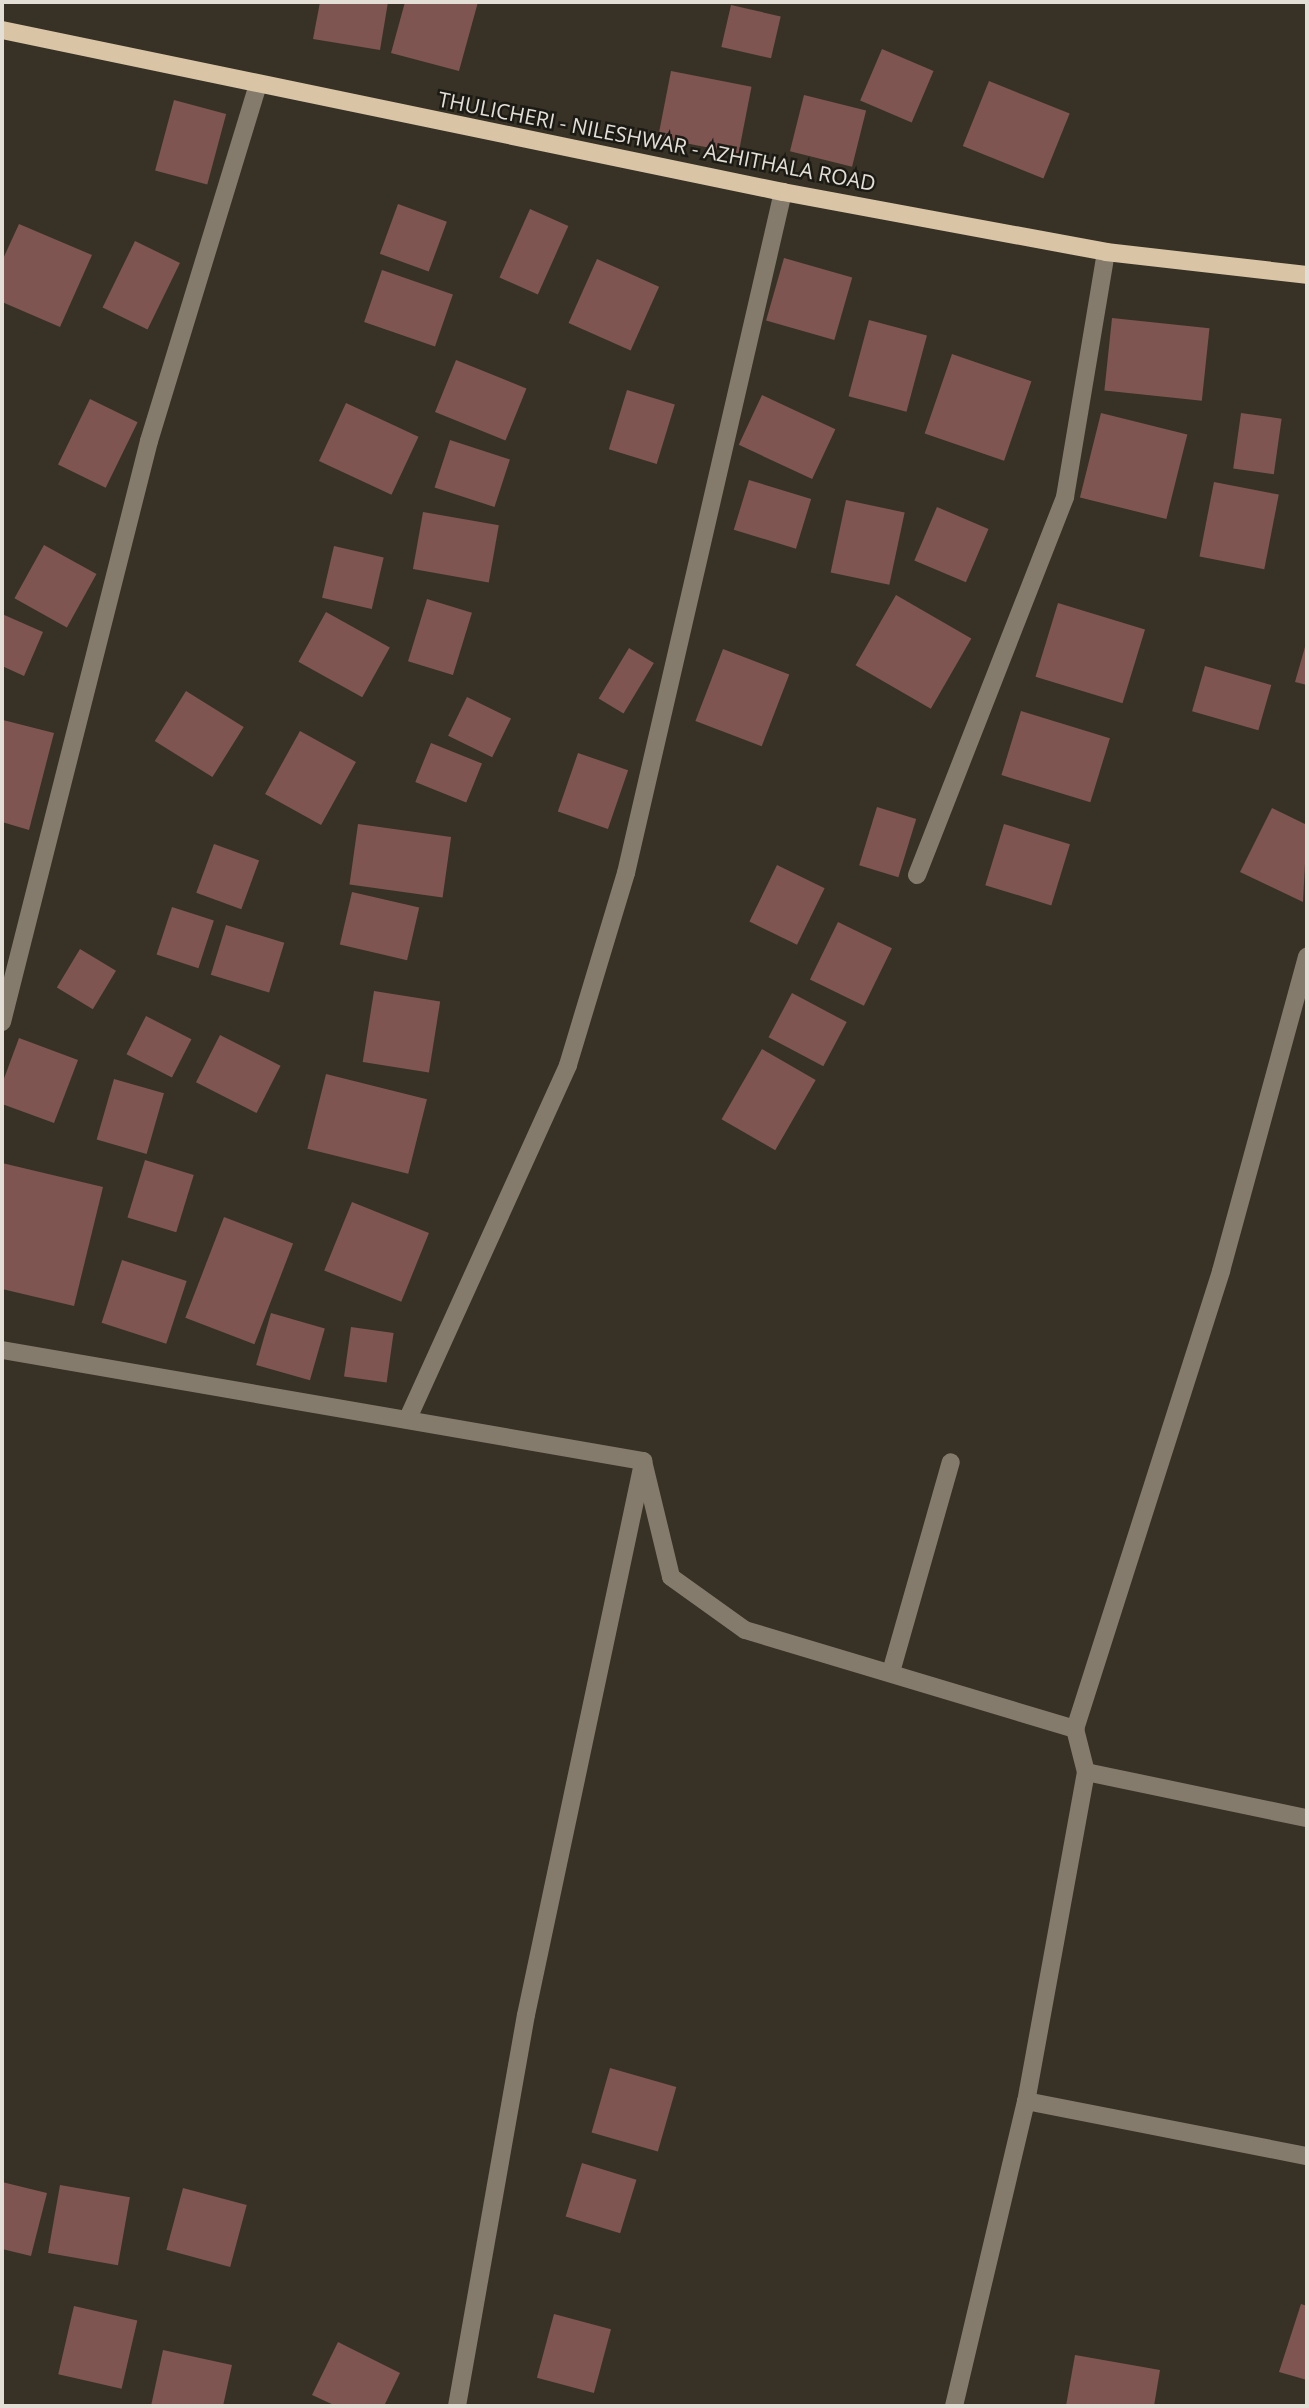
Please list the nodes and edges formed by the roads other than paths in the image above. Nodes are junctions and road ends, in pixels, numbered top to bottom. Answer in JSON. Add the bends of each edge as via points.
{"nodes":[{"id":1,"x":2,"y":30,"type":"edge"},
{"id":2,"x":257,"y":87,"type":"junction"},
{"id":3,"x":783,"y":192,"type":"junction"},
{"id":4,"x":1106,"y":252,"type":"junction"},
{"id":5,"x":1307,"y":275,"type":"edge"},
{"id":6,"x":918,"y":875,"type":"dead end"},
{"id":7,"x":1307,"y":957,"type":"edge"},
{"id":8,"x":2,"y":1022,"type":"edge"},
{"id":9,"x":2,"y":1350,"type":"edge"},
{"id":10,"x":409,"y":1416,"type":"junction"},
{"id":11,"x":643,"y":1461,"type":"junction"},
{"id":12,"x":951,"y":1462,"type":"dead end"},
{"id":13,"x":891,"y":1672,"type":"junction"},
{"id":14,"x":1075,"y":1729,"type":"junction"},
{"id":15,"x":1086,"y":1772,"type":"junction"},
{"id":16,"x":1307,"y":1818,"type":"edge"},
{"id":17,"x":1026,"y":2101,"type":"junction"},
{"id":18,"x":1307,"y":2156,"type":"edge"},
{"id":19,"x":457,"y":2406,"type":"edge"},
{"id":20,"x":954,"y":2406,"type":"edge"}],
"edges":[{"from":1,"to":2,"type":"main road","name":"THULICHERI - NILESHWAR - AZHITHALA ROAD"},
{"from":2,"to":3,"type":"main road","name":"THULICHERI - NILESHWAR - AZHITHALA ROAD","via":[[576,145]]},
{"from":2,"to":8,"type":"street","via":[[149,441]]},
{"from":3,"to":4,"type":"main road","name":"THULICHERI - NILESHWAR - AZHITHALA ROAD"},
{"from":3,"to":10,"type":"street","via":[[626,873],[568,1065]]},
{"from":4,"to":5,"type":"main road","name":"THULICHERI - NILESHWAR - AZHITHALA ROAD"},
{"from":4,"to":6,"type":"street","via":[[1065,497]]},
{"from":7,"to":14,"type":"street","via":[[1222,1271]]},
{"from":9,"to":10,"type":"street"},
{"from":10,"to":11,"type":"street"},
{"from":11,"to":13,"type":"street","via":[[671,1577],[745,1630]]},
{"from":11,"to":19,"type":"street","via":[[526,2015]]},
{"from":12,"to":13,"type":"street"},
{"from":13,"to":14,"type":"street"},
{"from":14,"to":15,"type":"street"},
{"from":15,"to":16,"type":"street"},
{"from":15,"to":17,"type":"street"},
{"from":17,"to":18,"type":"street"},
{"from":17,"to":20,"type":"street"}]}
